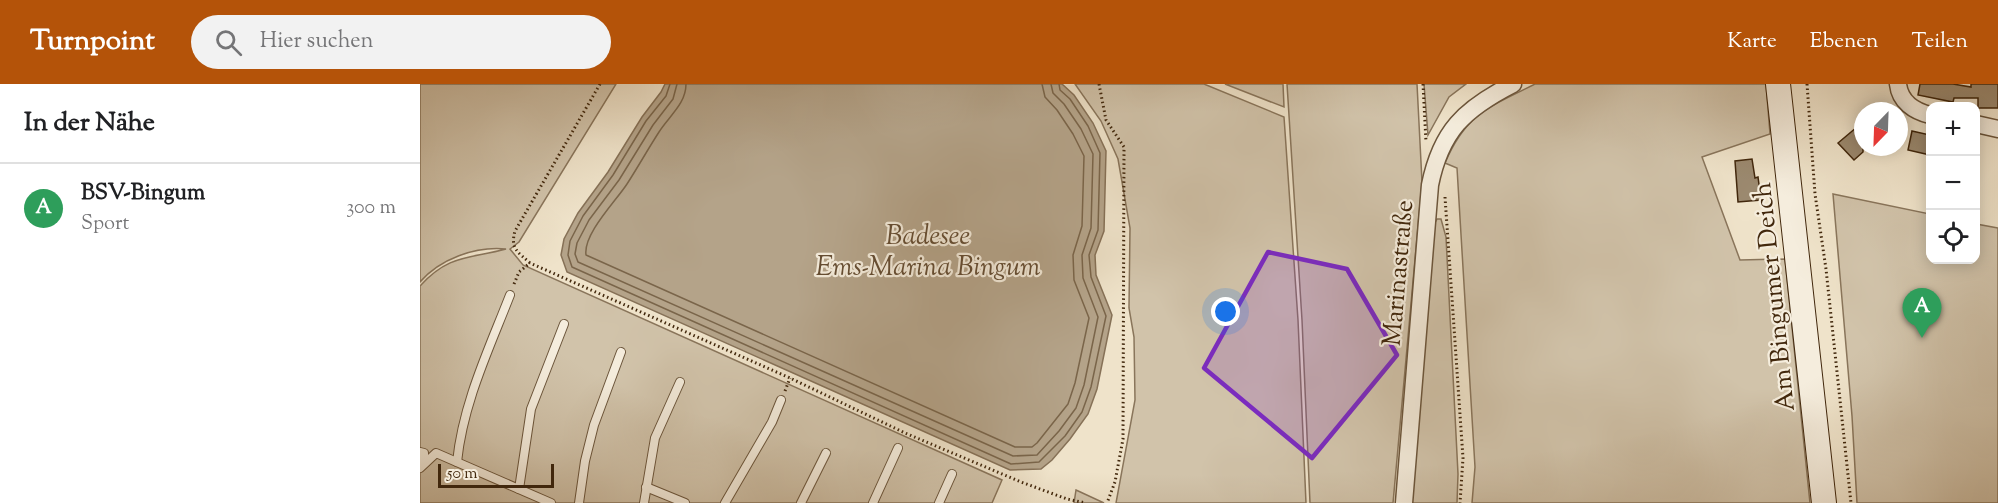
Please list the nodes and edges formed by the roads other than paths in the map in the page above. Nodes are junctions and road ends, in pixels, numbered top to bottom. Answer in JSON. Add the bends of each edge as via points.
{"nodes":[{"id":1,"x":1513,"y":84,"type":"edge"},
{"id":2,"x":1778,"y":84,"type":"edge"},
{"id":3,"x":1898,"y":84,"type":"edge"},
{"id":4,"x":1926,"y":113,"type":"edge"},
{"id":5,"x":1980,"y":125,"type":"edge"},
{"id":6,"x":1998,"y":129,"type":"edge"},
{"id":7,"x":510,"y":295,"type":"dead end"},
{"id":8,"x":564,"y":324,"type":"dead end"},
{"id":9,"x":621,"y":352,"type":"dead end"},
{"id":10,"x":680,"y":382,"type":"dead end"},
{"id":11,"x":781,"y":400,"type":"dead end"},
{"id":12,"x":898,"y":447,"type":"dead end"},
{"id":13,"x":420,"y":452,"type":"edge"},
{"id":14,"x":826,"y":453,"type":"dead end"},
{"id":15,"x":457,"y":462,"type":"junction"},
{"id":16,"x":422,"y":465,"type":"edge"},
{"id":17,"x":952,"y":474,"type":"dead end"},
{"id":18,"x":646,"y":487,"type":"junction"},
{"id":19,"x":519,"y":489,"type":"junction"},
{"id":20,"x":551,"y":503,"type":"edge"},
{"id":21,"x":579,"y":503,"type":"edge"},
{"id":22,"x":644,"y":503,"type":"edge"},
{"id":23,"x":685,"y":503,"type":"edge"},
{"id":24,"x":725,"y":503,"type":"edge"},
{"id":25,"x":801,"y":503,"type":"edge"},
{"id":26,"x":873,"y":503,"type":"edge"},
{"id":27,"x":939,"y":503,"type":"edge"},
{"id":28,"x":1404,"y":503,"type":"edge"},
{"id":29,"x":1824,"y":503,"type":"edge"}],
"edges":[{"from":1,"to":28,"type":"street","name":"Marinastraße","via":[[1494,93],[1458,121],[1440,148],[1430,185]]},
{"from":2,"to":29,"type":"main road","name":"Am Bingumer Deich"},
{"from":3,"to":4,"type":"street","via":[[1906,104]]},
{"from":5,"to":6,"type":"street"},
{"from":7,"to":15,"type":"lane","via":[[469,402]]},
{"from":8,"to":19,"type":"lane","via":[[531,409]]},
{"from":9,"to":21,"type":"lane","via":[[594,425]]},
{"from":10,"to":18,"type":"lane","via":[[656,438]]},
{"from":11,"to":24,"type":"lane"},
{"from":12,"to":26,"type":"lane"},
{"from":13,"to":16,"type":"lane","via":[[424,453]]},
{"from":14,"to":25,"type":"lane"},
{"from":15,"to":16,"type":"lane","via":[[436,453]]},
{"from":15,"to":19,"type":"lane"},
{"from":17,"to":27,"type":"lane"},
{"from":18,"to":22,"type":"lane"},
{"from":18,"to":23,"type":"lane"},
{"from":19,"to":20,"type":"lane"}]}
